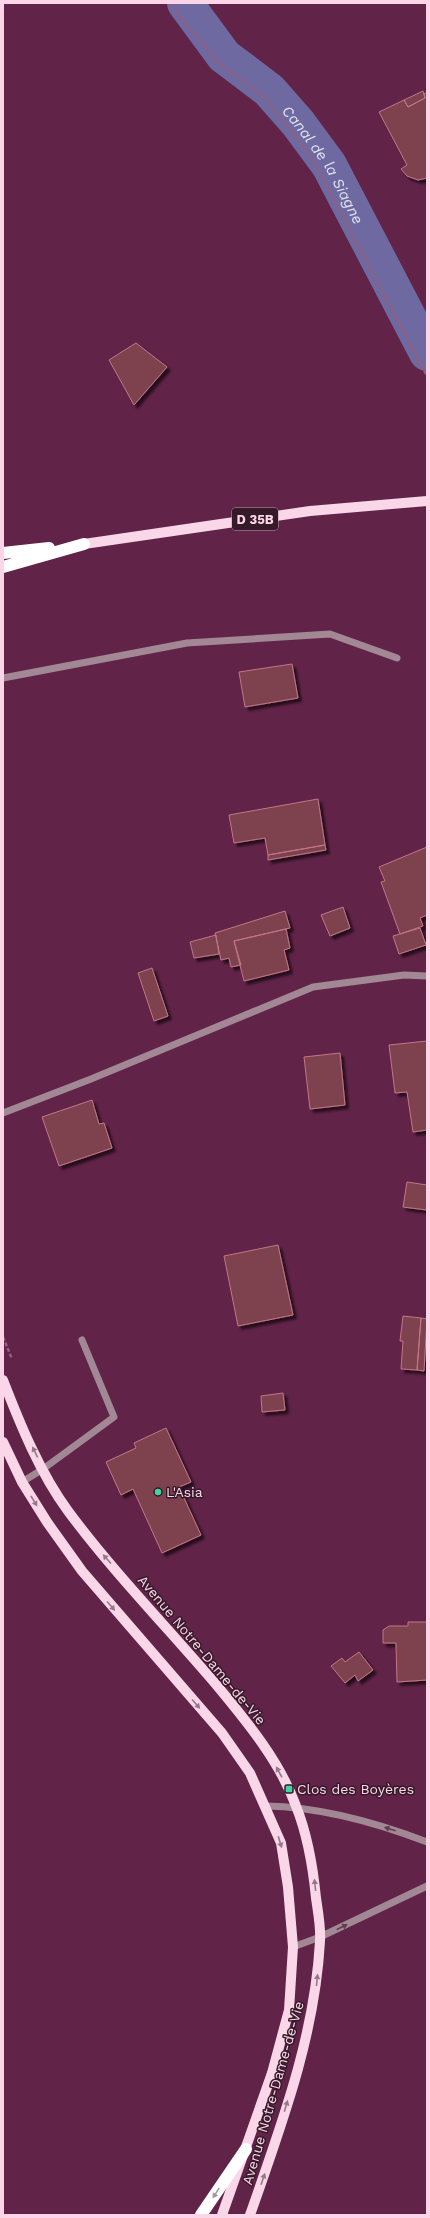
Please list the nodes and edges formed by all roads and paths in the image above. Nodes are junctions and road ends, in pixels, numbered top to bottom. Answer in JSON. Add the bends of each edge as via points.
{"nodes":[{"id":1,"x":174,"y":3,"type":"edge"},
{"id":2,"x":427,"y":376,"type":"edge"},
{"id":3,"x":427,"y":501,"type":"edge"},
{"id":4,"x":84,"y":544,"type":"junction"},
{"id":5,"x":3,"y":553,"type":"edge"},
{"id":6,"x":3,"y":558,"type":"edge"},
{"id":7,"x":3,"y":567,"type":"edge"},
{"id":8,"x":397,"y":658,"type":"dead end"},
{"id":9,"x":3,"y":678,"type":"edge"},
{"id":10,"x":427,"y":976,"type":"edge"},
{"id":11,"x":3,"y":1113,"type":"edge"},
{"id":12,"x":82,"y":1340,"type":"dead end"},
{"id":13,"x":3,"y":1380,"type":"edge"},
{"id":14,"x":3,"y":1442,"type":"edge"},
{"id":15,"x":43,"y":1469,"type":"junction"},
{"id":16,"x":22,"y":1482,"type":"junction"},
{"id":17,"x":266,"y":1806,"type":"junction"},
{"id":18,"x":297,"y":1806,"type":"junction"},
{"id":19,"x":427,"y":1842,"type":"edge"},
{"id":20,"x":427,"y":1886,"type":"edge"},
{"id":21,"x":320,"y":1938,"type":"junction"},
{"id":22,"x":293,"y":1947,"type":"junction"},
{"id":23,"x":246,"y":2149,"type":"junction"},
{"id":24,"x":201,"y":2215,"type":"edge"},
{"id":25,"x":222,"y":2215,"type":"edge"},
{"id":26,"x":250,"y":2215,"type":"edge"}],
"edges":[{"from":1,"to":2,"type":"path","via":[[180,16],[220,64],[265,98],[312,158]]},
{"from":3,"to":4,"type":"main road","number":"D 35B","via":[[310,511]]},
{"from":4,"to":5,"type":"highway"},
{"from":4,"to":6,"type":"highway"},
{"from":4,"to":7,"type":"highway"},
{"from":8,"to":9,"type":"street","via":[[330,634],[187,643]]},
{"from":10,"to":11,"type":"street","via":[[404,975],[313,987]]},
{"from":12,"to":15,"type":"street","via":[[114,1417]]},
{"from":15,"to":13,"type":"main road","name":"Avenue Notre-Dame-de-Vie","one_way":true},
{"from":14,"to":16,"type":"main road","name":"Avenue Notre-Dame-de-Vie"},
{"from":15,"to":16,"type":"street"},
{"from":18,"to":15,"type":"main road","name":"Avenue Notre-Dame-de-Vie","one_way":true,"via":[[271,1757],[244,1720],[186,1649],[100,1552],[67,1509]]},
{"from":16,"to":17,"type":"main road","name":"Avenue Notre-Dame-de-Vie","one_way":true,"via":[[82,1571],[222,1733],[250,1773]]},
{"from":17,"to":18,"type":"street"},
{"from":17,"to":22,"type":"main road","name":"Avenue Notre-Dame-de-Vie","one_way":true,"via":[[281,1843]]},
{"from":19,"to":18,"type":"street","one_way":true,"via":[[348,1815]]},
{"from":21,"to":18,"type":"main road","name":"Avenue Notre-Dame-de-Vie","one_way":true,"via":[[310,1854]]},
{"from":21,"to":20,"type":"street","one_way":true},
{"from":21,"to":22,"type":"street"},
{"from":26,"to":21,"type":"main road","name":"Avenue Notre-Dame-de-Vie","one_way":true,"via":[[275,2143],[309,2029]]},
{"from":22,"to":23,"type":"main road","name":"Avenue Notre-Dame-de-Vie","via":[[289,2010],[272,2073]]},
{"from":23,"to":24,"type":"highway","one_way":true},
{"from":23,"to":25,"type":"main road","name":"Avenue Notre-Dame-de-Vie"}]}
